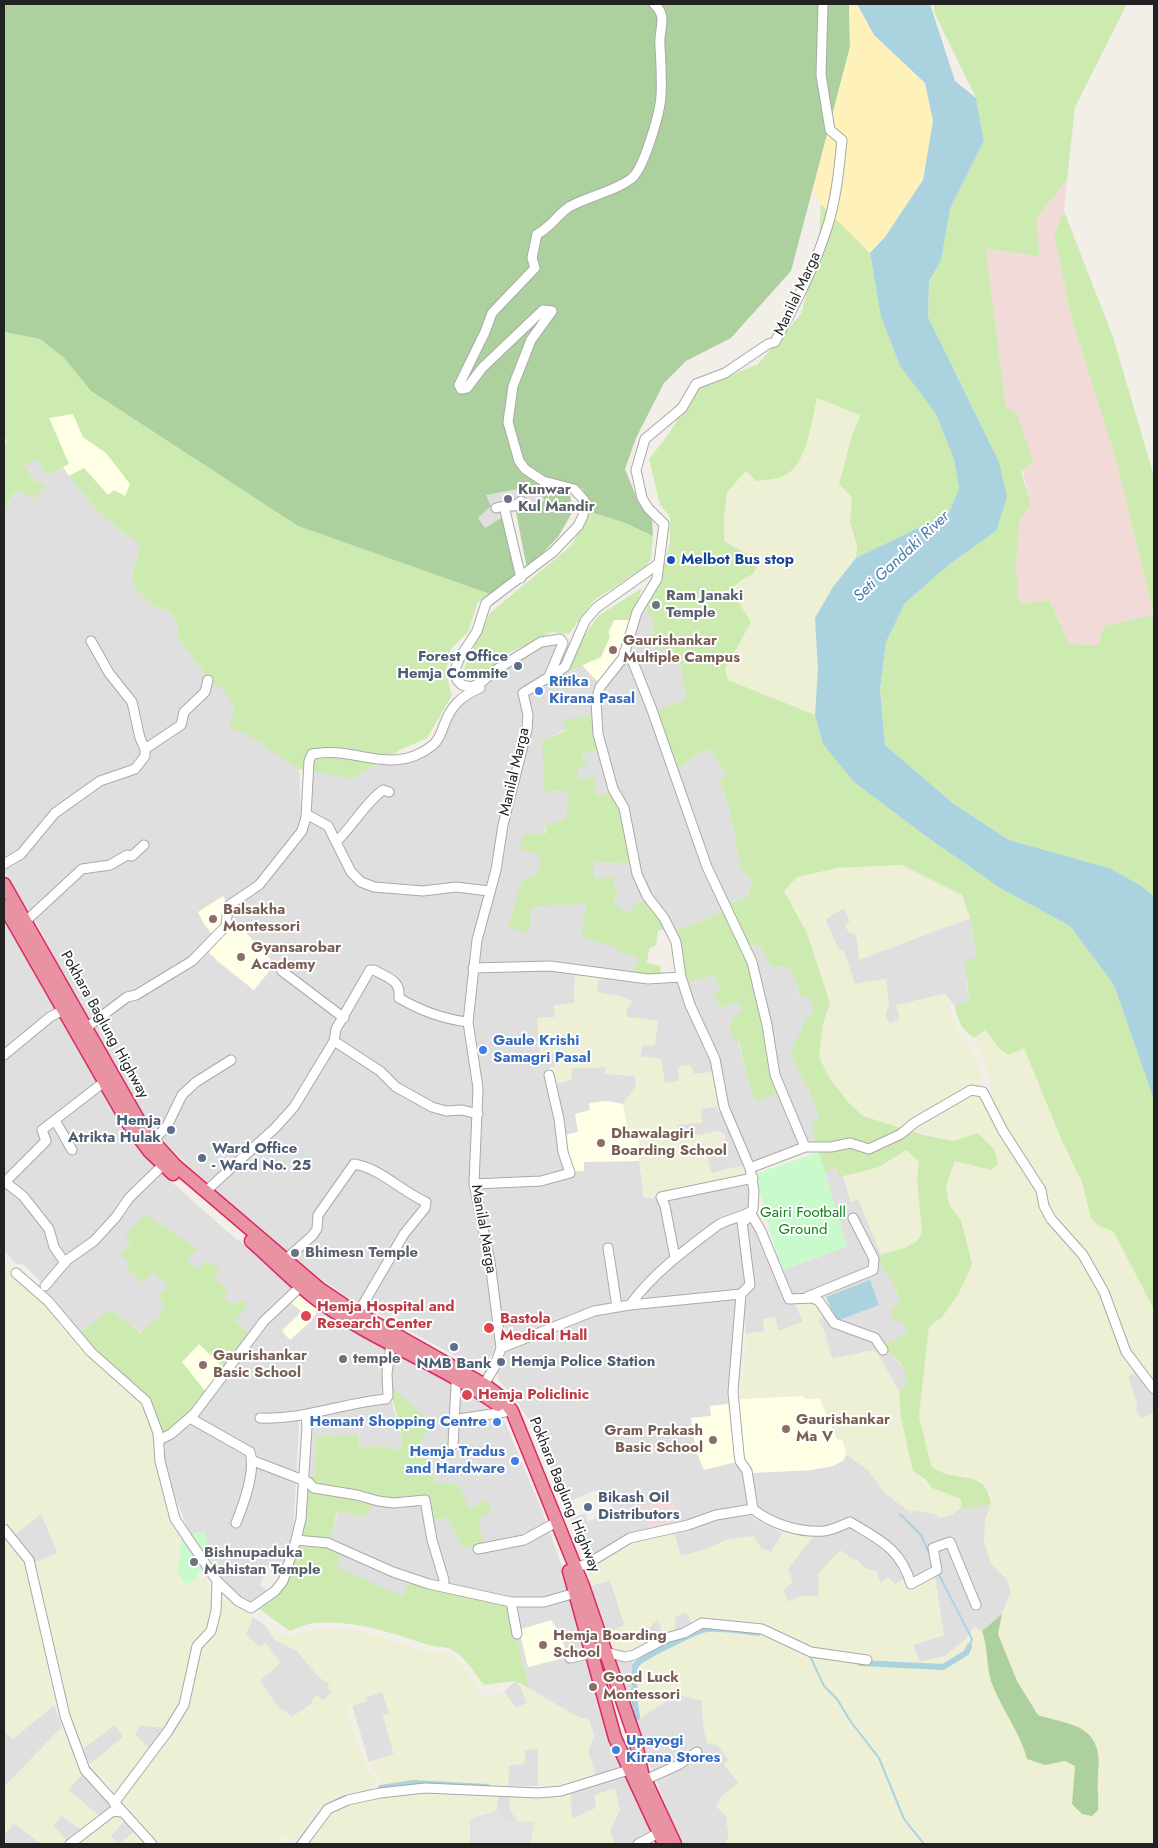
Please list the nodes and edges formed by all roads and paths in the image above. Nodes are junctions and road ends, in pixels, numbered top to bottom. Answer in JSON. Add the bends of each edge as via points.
{"nodes":[{"id":1,"x":654,"y":4,"type":"edge"},
{"id":2,"x":823,"y":4,"type":"edge"},
{"id":3,"x":521,"y":500,"type":"dead end"},
{"id":4,"x":658,"y":564,"type":"junction"},
{"id":5,"x":521,"y":578,"type":"junction"},
{"id":6,"x":91,"y":641,"type":"dead end"},
{"id":7,"x":624,"y":652,"type":"junction"},
{"id":8,"x":494,"y":671,"type":"junction"},
{"id":9,"x":548,"y":679,"type":"junction"},
{"id":10,"x":208,"y":680,"type":"dead end"},
{"id":11,"x":145,"y":749,"type":"junction"},
{"id":12,"x":389,"y":792,"type":"dead end"},
{"id":13,"x":306,"y":814,"type":"junction"},
{"id":14,"x":336,"y":842,"type":"junction"},
{"id":15,"x":144,"y":845,"type":"dead end"},
{"id":16,"x":4,"y":864,"type":"edge"},
{"id":17,"x":5,"y":887,"type":"edge"},
{"id":18,"x":489,"y":891,"type":"junction"},
{"id":19,"x":4,"y":906,"type":"edge"},
{"id":20,"x":26,"y":920,"type":"junction"},
{"id":21,"x":472,"y":968,"type":"junction"},
{"id":22,"x":282,"y":971,"type":"dead end"},
{"id":23,"x":681,"y":977,"type":"junction"},
{"id":24,"x":63,"y":1010,"type":"junction"},
{"id":25,"x":344,"y":1018,"type":"junction"},
{"id":26,"x":468,"y":1022,"type":"junction"},
{"id":27,"x":86,"y":1028,"type":"junction"},
{"id":28,"x":334,"y":1041,"type":"junction"},
{"id":29,"x":4,"y":1055,"type":"edge"},
{"id":30,"x":231,"y":1060,"type":"dead end"},
{"id":31,"x":549,"y":1075,"type":"dead end"},
{"id":32,"x":104,"y":1082,"type":"junction"},
{"id":33,"x":478,"y":1114,"type":"junction"},
{"id":34,"x":56,"y":1122,"type":"junction"},
{"id":35,"x":153,"y":1141,"type":"junction"},
{"id":36,"x":806,"y":1148,"type":"junction"},
{"id":37,"x":72,"y":1150,"type":"dead end"},
{"id":38,"x":163,"y":1165,"type":"junction"},
{"id":39,"x":750,"y":1168,"type":"junction"},
{"id":40,"x":753,"y":1178,"type":"junction"},
{"id":41,"x":4,"y":1181,"type":"edge"},
{"id":42,"x":474,"y":1184,"type":"junction"},
{"id":43,"x":206,"y":1191,"type":"junction"},
{"id":44,"x":750,"y":1212,"type":"junction"},
{"id":45,"x":853,"y":1218,"type":"dead end"},
{"id":46,"x":608,"y":1248,"type":"dead end"},
{"id":47,"x":675,"y":1258,"type":"junction"},
{"id":48,"x":286,"y":1259,"type":"junction"},
{"id":49,"x":65,"y":1263,"type":"junction"},
{"id":50,"x":16,"y":1273,"type":"dead end"},
{"id":51,"x":45,"y":1286,"type":"dead end"},
{"id":52,"x":301,"y":1286,"type":"junction"},
{"id":53,"x":317,"y":1293,"type":"junction"},
{"id":54,"x":741,"y":1294,"type":"junction"},
{"id":55,"x":805,"y":1298,"type":"junction"},
{"id":56,"x":630,"y":1305,"type":"junction"},
{"id":57,"x":617,"y":1307,"type":"junction"},
{"id":58,"x":358,"y":1313,"type":"junction"},
{"id":59,"x":391,"y":1345,"type":"junction"},
{"id":60,"x":501,"y":1348,"type":"junction"},
{"id":61,"x":883,"y":1350,"type":"dead end"},
{"id":62,"x":462,"y":1377,"type":"junction"},
{"id":63,"x":482,"y":1388,"type":"junction"},
{"id":64,"x":1154,"y":1389,"type":"edge"},
{"id":65,"x":505,"y":1412,"type":"junction"},
{"id":66,"x":306,"y":1415,"type":"junction"},
{"id":67,"x":190,"y":1418,"type":"junction"},
{"id":68,"x":260,"y":1418,"type":"dead end"},
{"id":69,"x":452,"y":1420,"type":"junction"},
{"id":70,"x":159,"y":1440,"type":"junction"},
{"id":71,"x":453,"y":1445,"type":"dead end"},
{"id":72,"x":251,"y":1460,"type":"junction"},
{"id":73,"x":303,"y":1480,"type":"junction"},
{"id":74,"x":753,"y":1509,"type":"junction"},
{"id":75,"x":236,"y":1523,"type":"dead end"},
{"id":76,"x":553,"y":1524,"type":"junction"},
{"id":77,"x":4,"y":1529,"type":"edge"},
{"id":78,"x":296,"y":1540,"type":"junction"},
{"id":79,"x":478,"y":1549,"type":"dead end"},
{"id":80,"x":576,"y":1567,"type":"junction"},
{"id":81,"x":217,"y":1581,"type":"junction"},
{"id":82,"x":443,"y":1587,"type":"junction"},
{"id":83,"x":580,"y":1591,"type":"junction"},
{"id":84,"x":511,"y":1602,"type":"junction"},
{"id":85,"x":976,"y":1605,"type":"dead end"},
{"id":86,"x":517,"y":1634,"type":"dead end"},
{"id":87,"x":599,"y":1653,"type":"junction"},
{"id":88,"x":570,"y":1658,"type":"dead end"},
{"id":89,"x":867,"y":1660,"type":"dead end"},
{"id":90,"x":697,"y":1752,"type":"dead end"},
{"id":91,"x":634,"y":1768,"type":"junction"},
{"id":92,"x":645,"y":1780,"type":"junction"},
{"id":93,"x":114,"y":1802,"type":"junction"},
{"id":94,"x":121,"y":1812,"type":"junction"},
{"id":95,"x":663,"y":1830,"type":"junction"},
{"id":96,"x":70,"y":1844,"type":"edge"},
{"id":97,"x":152,"y":1844,"type":"edge"},
{"id":98,"x":302,"y":1844,"type":"edge"},
{"id":99,"x":638,"y":1844,"type":"edge"},
{"id":100,"x":664,"y":1844,"type":"edge"},
{"id":101,"x":675,"y":1844,"type":"edge"}],
"edges":[{"from":1,"to":5,"type":"street","via":[[662,12],[663,19],[659,45],[661,98],[642,165],[631,179],[569,208],[546,230],[537,234],[532,258],[535,268],[492,313],[461,379],[460,385],[464,390],[482,368],[543,310],[552,311],[531,340],[513,386],[508,422],[519,460],[525,469],[543,480],[574,489],[584,500],[584,508],[578,526]]},
{"from":2,"to":4,"type":"street","name":"Manilal Marga","via":[[821,76],[830,130],[842,140],[826,230],[792,311],[775,342],[742,364],[696,384],[682,408],[645,439],[636,470],[642,498],[664,524]]},
{"from":3,"to":5,"type":"street","via":[[515,506],[500,507]]},
{"from":4,"to":7,"type":"street","via":[[657,579],[637,612]]},
{"from":4,"to":9,"type":"street","name":"Manilal Marga","via":[[596,608],[585,621],[565,667]]},
{"from":5,"to":8,"type":"street","via":[[486,603],[477,631],[466,644],[455,670],[457,680],[471,687]]},
{"from":6,"to":11,"type":"street","via":[[109,672],[128,694]]},
{"from":7,"to":23,"type":"street","via":[[614,672],[600,687],[596,701],[598,734],[613,789],[624,808],[637,874],[647,896],[672,931]]},
{"from":7,"to":36,"type":"street","via":[[633,662],[652,710],[707,867],[752,962],[775,1075]]},
{"from":8,"to":9,"type":"street","via":[[541,642],[560,639],[564,643],[562,650]]},
{"from":8,"to":13,"type":"street","via":[[481,688],[456,702],[435,744],[403,760],[373,760],[331,751],[312,754]]},
{"from":9,"to":18,"type":"street","name":"Manilal Marga","via":[[523,693],[528,715],[527,730],[502,825],[496,870]]},
{"from":10,"to":11,"type":"street","via":[[205,692],[184,712],[181,725]]},
{"from":11,"to":16,"type":"street","via":[[142,762],[135,769],[89,788],[51,816],[21,854]]},
{"from":12,"to":14,"type":"street","via":[[383,790],[376,796]]},
{"from":13,"to":14,"type":"street","via":[[328,826]]},
{"from":13,"to":27,"type":"street","via":[[302,831],[291,846],[259,885],[228,906],[226,926],[192,961],[136,995],[127,997]]},
{"from":14,"to":18,"type":"street","via":[[355,878],[374,887],[423,891],[456,887]]},
{"from":15,"to":20,"type":"street","via":[[132,856],[110,865],[82,869]]},
{"from":17,"to":20,"type":"highway","name":"Pokhara Baglung Highway"},
{"from":18,"to":21,"type":"street","name":"Manilal Marga"},
{"from":19,"to":24,"type":"highway","name":"Pokhara Baglung Highway"},
{"from":20,"to":27,"type":"highway","name":"Pokhara Baglung Highway"},
{"from":21,"to":23,"type":"street","via":[[550,966],[648,979]]},
{"from":21,"to":26,"type":"street","name":"Manilal Marga"},
{"from":22,"to":25,"type":"street"},
{"from":23,"to":39,"type":"street","via":[[715,1059],[724,1107]]},
{"from":24,"to":29,"type":"street"},
{"from":24,"to":32,"type":"highway","name":"Pokhara Baglung Highway"},
{"from":25,"to":26,"type":"street","via":[[366,973],[374,970],[398,983],[399,998],[412,1006],[444,1018]]},
{"from":25,"to":28,"type":"street","via":[[336,1029]]},
{"from":26,"to":33,"type":"street","name":"Manilal Marga","via":[[477,1072]]},
{"from":27,"to":35,"type":"highway","name":"Pokhara Baglung Highway"},
{"from":28,"to":33,"type":"street","via":[[380,1072],[396,1088],[432,1107]]},
{"from":28,"to":43,"type":"street","via":[[294,1107]]},
{"from":30,"to":35,"type":"street","via":[[182,1095],[168,1126]]},
{"from":31,"to":42,"type":"street","via":[[570,1173],[541,1181]]},
{"from":32,"to":34,"type":"street"},
{"from":32,"to":38,"type":"highway","name":"Pokhara Baglung Highway","via":[[136,1135]]},
{"from":33,"to":42,"type":"street","name":"Manilal Marga"},
{"from":34,"to":37,"type":"street"},
{"from":34,"to":41,"type":"street","via":[[42,1130],[46,1141]]},
{"from":35,"to":43,"type":"highway","name":"Pokhara Baglung Highway"},
{"from":36,"to":39,"type":"street"},
{"from":36,"to":64,"type":"street","via":[[850,1144],[869,1149],[901,1134],[971,1090],[983,1092],[1040,1190],[1051,1219],[1083,1255],[1104,1292],[1126,1352]]},
{"from":38,"to":49,"type":"street","via":[[129,1198],[94,1241]]},
{"from":38,"to":52,"type":"highway","name":"Pokhara Baglung Highway"},
{"from":39,"to":40,"type":"street"},
{"from":40,"to":44,"type":"street","via":[[754,1202]]},
{"from":40,"to":47,"type":"street","via":[[661,1197]]},
{"from":41,"to":49,"type":"street","via":[[23,1196],[49,1229],[54,1247]]},
{"from":42,"to":60,"type":"street","name":"Manilal Marga","via":[[490,1262]]},
{"from":43,"to":48,"type":"highway","name":"Pokhara Baglung Highway"},
{"from":44,"to":47,"type":"street","via":[[720,1224]]},
{"from":44,"to":54,"type":"street","via":[[741,1228],[749,1262],[750,1286]]},
{"from":44,"to":55,"type":"street","via":[[789,1299]]},
{"from":45,"to":55,"type":"street","via":[[874,1260],[874,1270]]},
{"from":46,"to":57,"type":"street"},
{"from":47,"to":56,"type":"street","via":[[648,1280]]},
{"from":48,"to":53,"type":"highway","name":"Pokhara Baglung Highway"},
{"from":48,"to":58,"type":"street","via":[[312,1236],[317,1229],[318,1215],[354,1164],[368,1167],[426,1202]]},
{"from":49,"to":51,"type":"street"},
{"from":50,"to":70,"type":"street","via":[[48,1300],[91,1352],[146,1401],[155,1420]]},
{"from":52,"to":53,"type":"highway","name":"Pokhara Baglung Highway"},
{"from":52,"to":67,"type":"street","via":[[264,1321]]},
{"from":53,"to":58,"type":"highway","name":"Pokhara Baglung Highway"},
{"from":53,"to":59,"type":"highway","name":"Pokhara Baglung Highway"},
{"from":54,"to":56,"type":"street"},
{"from":54,"to":74,"type":"street","via":[[733,1392],[739,1454],[749,1478]]},
{"from":55,"to":61,"type":"street","via":[[819,1301],[834,1323],[875,1338]]},
{"from":56,"to":57,"type":"street"},
{"from":57,"to":60,"type":"street","via":[[570,1318]]},
{"from":58,"to":62,"type":"highway","name":"Pokhara Baglung Highway"},
{"from":59,"to":62,"type":"highway","name":"Pokhara Baglung Highway"},
{"from":59,"to":66,"type":"street","via":[[386,1399]]},
{"from":60,"to":63,"type":"street","name":"Manilal Marga"},
{"from":62,"to":63,"type":"highway","name":"Pokhara Baglung Highway"},
{"from":62,"to":69,"type":"street","via":[[456,1385]]},
{"from":63,"to":65,"type":"highway","name":"Pokhara Baglung Highway"},
{"from":63,"to":80,"type":"highway","name":"Pokhara Baglung Highway","via":[[502,1398],[516,1417]]},
{"from":65,"to":69,"type":"street"},
{"from":65,"to":76,"type":"highway","name":"Pokhara Baglung Highway"},
{"from":66,"to":68,"type":"street"},
{"from":66,"to":73,"type":"street"},
{"from":67,"to":70,"type":"street"},
{"from":67,"to":72,"type":"street","via":[[250,1452]]},
{"from":69,"to":71,"type":"street"},
{"from":70,"to":81,"type":"street","via":[[160,1461],[175,1519]]},
{"from":72,"to":73,"type":"street"},
{"from":72,"to":75,"type":"street"},
{"from":73,"to":78,"type":"street","via":[[301,1519]]},
{"from":73,"to":82,"type":"street","via":[[314,1488],[378,1501],[425,1500]]},
{"from":74,"to":80,"type":"street","via":[[630,1538],[587,1564]]},
{"from":74,"to":85,"type":"street","via":[[771,1520],[801,1529],[824,1531],[850,1522],[900,1557],[911,1584],[937,1570],[932,1548],[950,1542]]},
{"from":76,"to":79,"type":"street","via":[[524,1540]]},
{"from":76,"to":83,"type":"highway","name":"Pokhara Baglung Highway"},
{"from":77,"to":93,"type":"street","via":[[29,1560],[65,1716],[75,1746],[89,1776]]},
{"from":78,"to":81,"type":"street","via":[[284,1580],[276,1591],[251,1608],[238,1601]]},
{"from":78,"to":82,"type":"street","via":[[328,1543],[393,1572]]},
{"from":80,"to":83,"type":"highway","name":"Pokhara Baglung Highway"},
{"from":81,"to":93,"type":"street","via":[[216,1611],[211,1631],[197,1646],[184,1704],[168,1731]]},
{"from":82,"to":84,"type":"street"},
{"from":83,"to":84,"type":"street","via":[[544,1602]]},
{"from":83,"to":87,"type":"highway","name":"Pokhara Baglung Highway"},
{"from":84,"to":86,"type":"street"},
{"from":87,"to":88,"type":"street"},
{"from":87,"to":89,"type":"street","via":[[625,1657],[634,1655],[702,1624],[762,1629],[811,1652]]},
{"from":87,"to":91,"type":"highway","name":"Pokhara Baglung Highway","via":[[612,1728]]},
{"from":87,"to":91,"type":"highway","name":"Pokhara Baglung Highway","via":[[635,1738]]},
{"from":90,"to":92,"type":"street"},
{"from":91,"to":92,"type":"highway","name":"Pokhara Baglung Highway"},
{"from":91,"to":95,"type":"highway","name":"Pokhara Baglung Highway"},
{"from":91,"to":98,"type":"street","via":[[561,1792],[425,1788],[348,1800],[328,1809]]},
{"from":92,"to":95,"type":"highway","name":"Pokhara Baglung Highway"},
{"from":93,"to":94,"type":"street"},
{"from":94,"to":96,"type":"street","via":[[113,1811]]},
{"from":94,"to":97,"type":"street"},
{"from":95,"to":99,"type":"street"},
{"from":95,"to":100,"type":"highway","name":"Pokhara Baglung Highway"},
{"from":95,"to":101,"type":"highway","name":"Pokhara Baglung Highway"}]}
